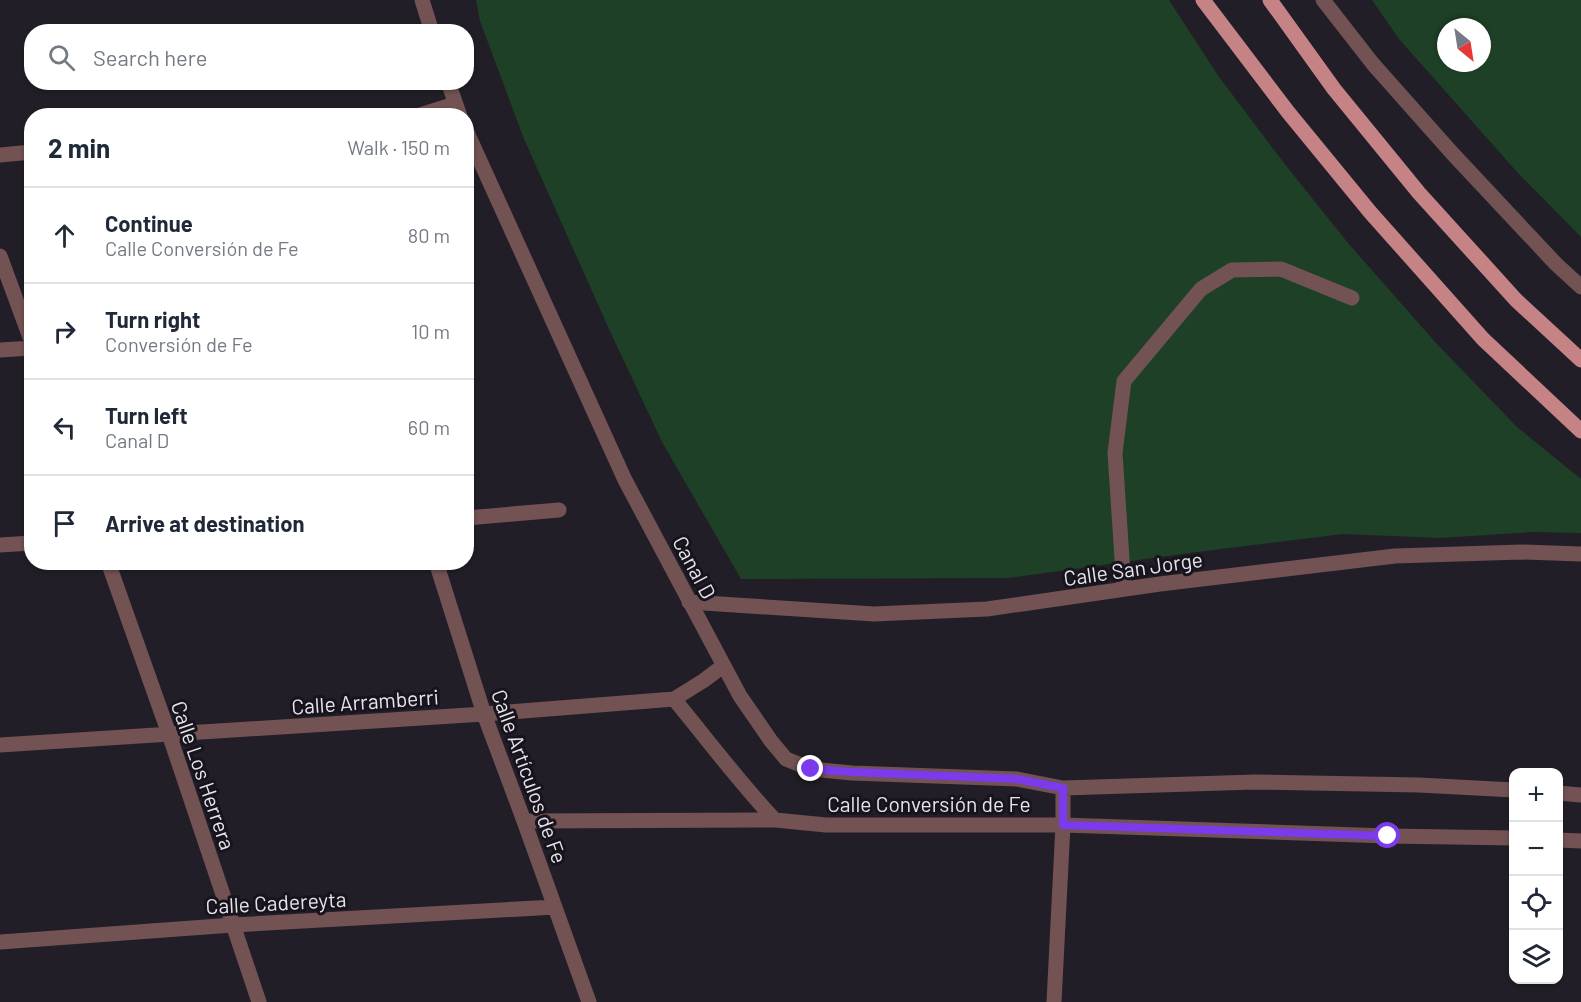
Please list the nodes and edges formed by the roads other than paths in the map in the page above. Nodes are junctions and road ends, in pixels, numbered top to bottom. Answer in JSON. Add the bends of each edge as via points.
{"nodes":[{"id":1,"x":422,"y":0,"type":"edge"},
{"id":2,"x":1203,"y":0,"type":"edge"},
{"id":3,"x":1270,"y":0,"type":"edge"},
{"id":4,"x":1323,"y":0,"type":"edge"},
{"id":5,"x":430,"y":24,"type":"edge"},
{"id":6,"x":451,"y":90,"type":"edge"},
{"id":7,"x":456,"y":108,"type":"edge"},
{"id":8,"x":474,"y":148,"type":"edge"},
{"id":9,"x":24,"y":154,"type":"edge"},
{"id":10,"x":0,"y":155,"type":"edge"},
{"id":11,"x":0,"y":256,"type":"edge"},
{"id":12,"x":1581,"y":287,"type":"edge"},
{"id":13,"x":1352,"y":298,"type":"dead end"},
{"id":14,"x":24,"y":321,"type":"edge"},
{"id":15,"x":24,"y":348,"type":"edge"},
{"id":16,"x":0,"y":350,"type":"edge"},
{"id":17,"x":1581,"y":360,"type":"edge"},
{"id":18,"x":1581,"y":431,"type":"edge"},
{"id":19,"x":559,"y":510,"type":"dead end"},
{"id":20,"x":474,"y":517,"type":"edge"},
{"id":21,"x":24,"y":544,"type":"edge"},
{"id":22,"x":0,"y":545,"type":"edge"},
{"id":23,"x":1581,"y":554,"type":"edge"},
{"id":24,"x":111,"y":570,"type":"edge"},
{"id":25,"x":439,"y":570,"type":"edge"},
{"id":26,"x":1124,"y":589,"type":"junction"},
{"id":27,"x":689,"y":602,"type":"junction"},
{"id":28,"x":723,"y":666,"type":"junction"},
{"id":29,"x":674,"y":699,"type":"junction"},
{"id":30,"x":484,"y":714,"type":"junction"},
{"id":31,"x":169,"y":734,"type":"junction"},
{"id":32,"x":0,"y":745,"type":"edge"},
{"id":33,"x":1063,"y":788,"type":"junction"},
{"id":34,"x":1509,"y":790,"type":"edge"},
{"id":35,"x":1563,"y":793,"type":"edge"},
{"id":36,"x":1581,"y":795,"type":"edge"},
{"id":37,"x":774,"y":820,"type":"junction"},
{"id":38,"x":524,"y":821,"type":"junction"},
{"id":39,"x":1063,"y":825,"type":"junction"},
{"id":40,"x":1509,"y":838,"type":"edge"},
{"id":41,"x":1563,"y":840,"type":"edge"},
{"id":42,"x":1581,"y":841,"type":"edge"},
{"id":43,"x":555,"y":907,"type":"junction"},
{"id":44,"x":233,"y":925,"type":"junction"},
{"id":45,"x":0,"y":942,"type":"edge"},
{"id":46,"x":259,"y":1002,"type":"edge"},
{"id":47,"x":589,"y":1002,"type":"edge"},
{"id":48,"x":1054,"y":1002,"type":"edge"}],
"edges":[{"from":1,"to":5,"type":"street"},
{"from":2,"to":18,"type":"main road","via":[[1378,221],[1483,339]]},
{"from":3,"to":17,"type":"main road","via":[[1334,89],[1419,193],[1516,300]]},
{"from":4,"to":12,"type":"street","via":[[1444,144]]},
{"from":6,"to":7,"type":"street"},
{"from":8,"to":27,"type":"street","name":"Canal D","via":[[625,480]]},
{"from":9,"to":10,"type":"street"},
{"from":11,"to":14,"type":"street"},
{"from":13,"to":26,"type":"street","via":[[1281,269],[1232,270],[1201,289],[1124,381],[1115,453]]},
{"from":15,"to":16,"type":"street"},
{"from":19,"to":20,"type":"street"},
{"from":21,"to":22,"type":"street"},
{"from":23,"to":26,"type":"street","name":"Calle San Jorge","via":[[1395,556]]},
{"from":24,"to":31,"type":"street","name":"Calle Los Herrera"},
{"from":25,"to":30,"type":"street","name":"Calle Artículos de Fe"},
{"from":26,"to":27,"type":"street","name":"Calle San Jorge","via":[[987,609],[874,614]]},
{"from":27,"to":28,"type":"street","name":"Canal D"},
{"from":28,"to":29,"type":"street","name":"Calle Arramberri"},
{"from":28,"to":33,"type":"street","name":"Canal D","via":[[786,759],[811,769],[1017,779]]},
{"from":29,"to":30,"type":"street","name":"Calle Arramberri"},
{"from":29,"to":37,"type":"street"},
{"from":30,"to":31,"type":"street","name":"Calle Arramberri"},
{"from":30,"to":38,"type":"street","name":"Calle Artículos de Fe"},
{"from":31,"to":32,"type":"street","name":"Calle Arramberri"},
{"from":31,"to":44,"type":"street","name":"Calle Los Herrera"},
{"from":33,"to":34,"type":"street","via":[[1255,782]]},
{"from":33,"to":39,"type":"street"},
{"from":35,"to":36,"type":"street"},
{"from":37,"to":38,"type":"street","name":"Calle Conversión de Fe"},
{"from":37,"to":39,"type":"street","name":"Calle Conversión de Fe","via":[[826,825]]},
{"from":38,"to":43,"type":"street","name":"Calle Artículos de Fe"},
{"from":39,"to":40,"type":"street","name":"Calle Conversión de Fe"},
{"from":39,"to":48,"type":"street"},
{"from":41,"to":42,"type":"street"},
{"from":43,"to":44,"type":"street","name":"Calle Cadereyta"},
{"from":43,"to":47,"type":"street","name":"Calle Artículos de Fe"},
{"from":44,"to":45,"type":"street","name":"Calle Cadereyta"},
{"from":44,"to":46,"type":"street","name":"Calle Los Herrera"}]}
